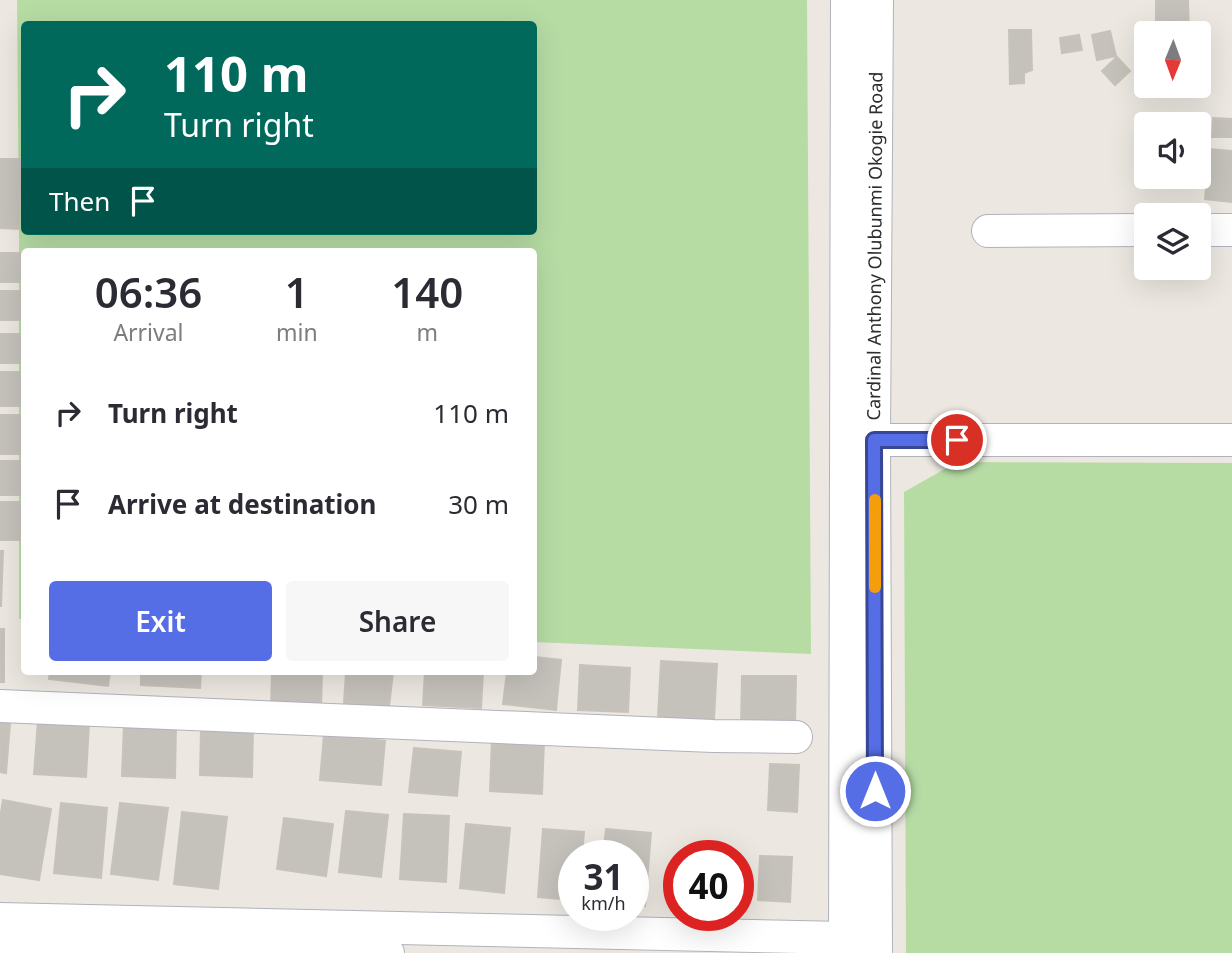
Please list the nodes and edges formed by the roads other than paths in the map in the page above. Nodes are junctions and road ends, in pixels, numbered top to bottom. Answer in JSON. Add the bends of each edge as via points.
{"nodes":[{"id":1,"x":847,"y":0,"type":"edge"},
{"id":2,"x":877,"y":0,"type":"edge"},
{"id":3,"x":861,"y":101,"type":"junction"},
{"id":4,"x":988,"y":230,"type":"dead end"},
{"id":5,"x":1134,"y":230,"type":"edge"},
{"id":6,"x":1211,"y":230,"type":"edge"},
{"id":7,"x":1232,"y":230,"type":"edge"},
{"id":8,"x":874,"y":440,"type":"junction"},
{"id":9,"x":1232,"y":440,"type":"edge"},
{"id":10,"x":0,"y":706,"type":"edge"},
{"id":11,"x":796,"y":737,"type":"dead end"},
{"id":12,"x":0,"y":919,"type":"edge"},
{"id":13,"x":634,"y":943,"type":"edge"},
{"id":14,"x":0,"y":944,"type":"edge"},
{"id":15,"x":845,"y":945,"type":"edge"},
{"id":16,"x":388,"y":953,"type":"edge"},
{"id":17,"x":876,"y":953,"type":"edge"}],
"edges":[{"from":1,"to":3,"type":"street","name":"Cardinal Anthony Olubunmi Okogie Road"},
{"from":2,"to":3,"type":"street","name":"Cardinal Anthony Olubunmi Okogie Road"},
{"from":3,"to":8,"type":"street","name":"Cardinal Anthony Olubunmi Okogie Road"},
{"from":3,"to":15,"type":"street","name":"Cardinal Anthony Olubunmi Okogie Road"},
{"from":4,"to":5,"type":"street"},
{"from":6,"to":7,"type":"street"},
{"from":8,"to":9,"type":"street"},
{"from":8,"to":17,"type":"street","name":"Cardinal Anthony Olubunmi Okogie Road"},
{"from":10,"to":11,"type":"street"},
{"from":12,"to":13,"type":"street"},
{"from":13,"to":15,"type":"street"},
{"from":14,"to":16,"type":"street"}]}
